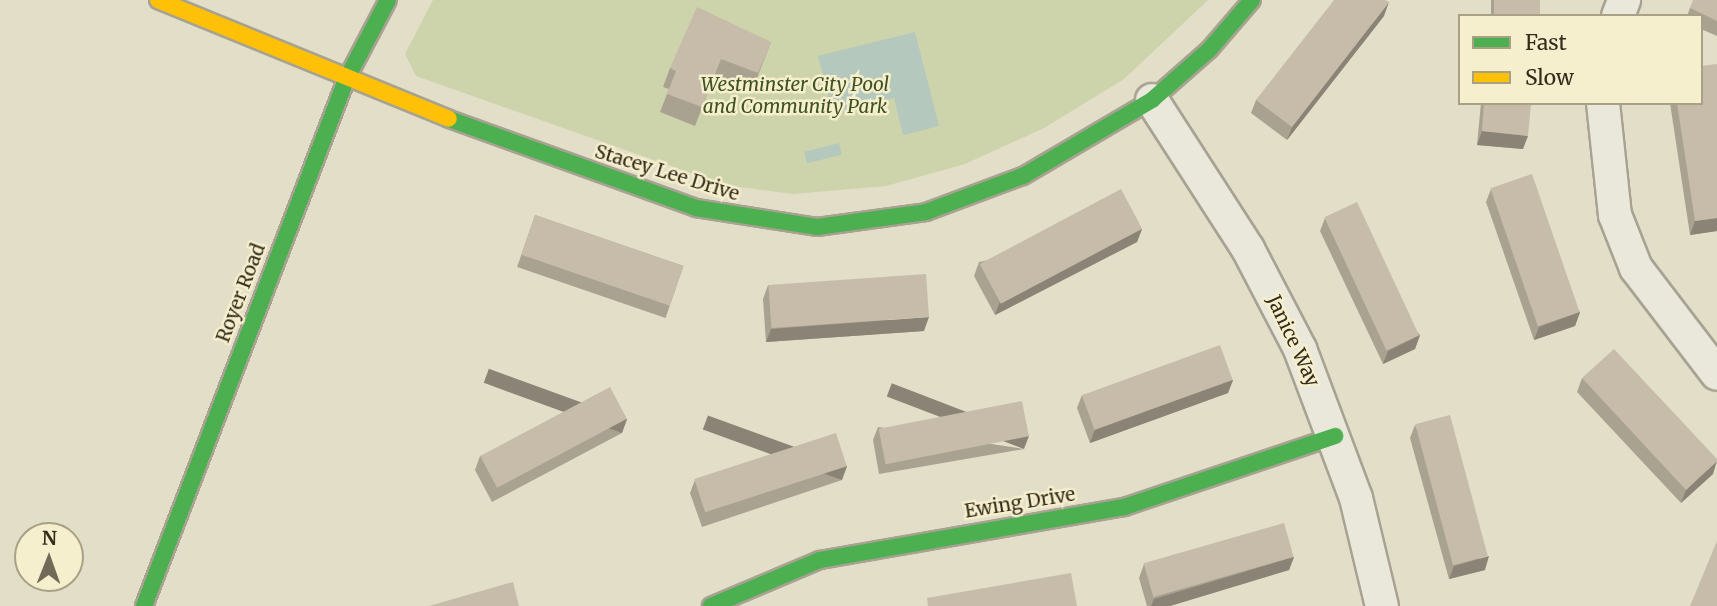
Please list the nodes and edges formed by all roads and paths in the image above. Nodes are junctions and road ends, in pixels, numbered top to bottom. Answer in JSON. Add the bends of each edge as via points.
{"nodes":[{"id":1,"x":158,"y":0,"type":"edge"},
{"id":2,"x":388,"y":0,"type":"edge"},
{"id":3,"x":1252,"y":0,"type":"edge"},
{"id":4,"x":346,"y":80,"type":"junction"},
{"id":5,"x":1152,"y":100,"type":"junction"},
{"id":6,"x":1603,"y":105,"type":"edge"},
{"id":7,"x":1717,"y":374,"type":"edge"},
{"id":8,"x":1335,"y":436,"type":"junction"},
{"id":9,"x":144,"y":606,"type":"edge"},
{"id":10,"x":711,"y":606,"type":"edge"},
{"id":11,"x":1382,"y":606,"type":"edge"}],
"edges":[{"from":1,"to":4,"type":"street","name":"Stacey Lee Drive"},
{"from":2,"to":4,"type":"street","name":"Royer Road"},
{"from":3,"to":5,"type":"street","name":"Stacey Lee Drive","via":[[1209,50]]},
{"from":4,"to":5,"type":"street","name":"Stacey Lee Drive","via":[[696,208],[817,227],[866,224],[979,195]]},
{"from":4,"to":9,"type":"street","name":"Royer Road"},
{"from":5,"to":8,"type":"street","name":"Janice Way","via":[[1248,249],[1300,349]]},
{"from":6,"to":7,"type":"street","via":[[1615,215],[1636,268]]},
{"from":8,"to":10,"type":"street","name":"Ewing Drive","via":[[1135,505],[820,560]]},
{"from":8,"to":11,"type":"street","name":"Janice Way"}]}
